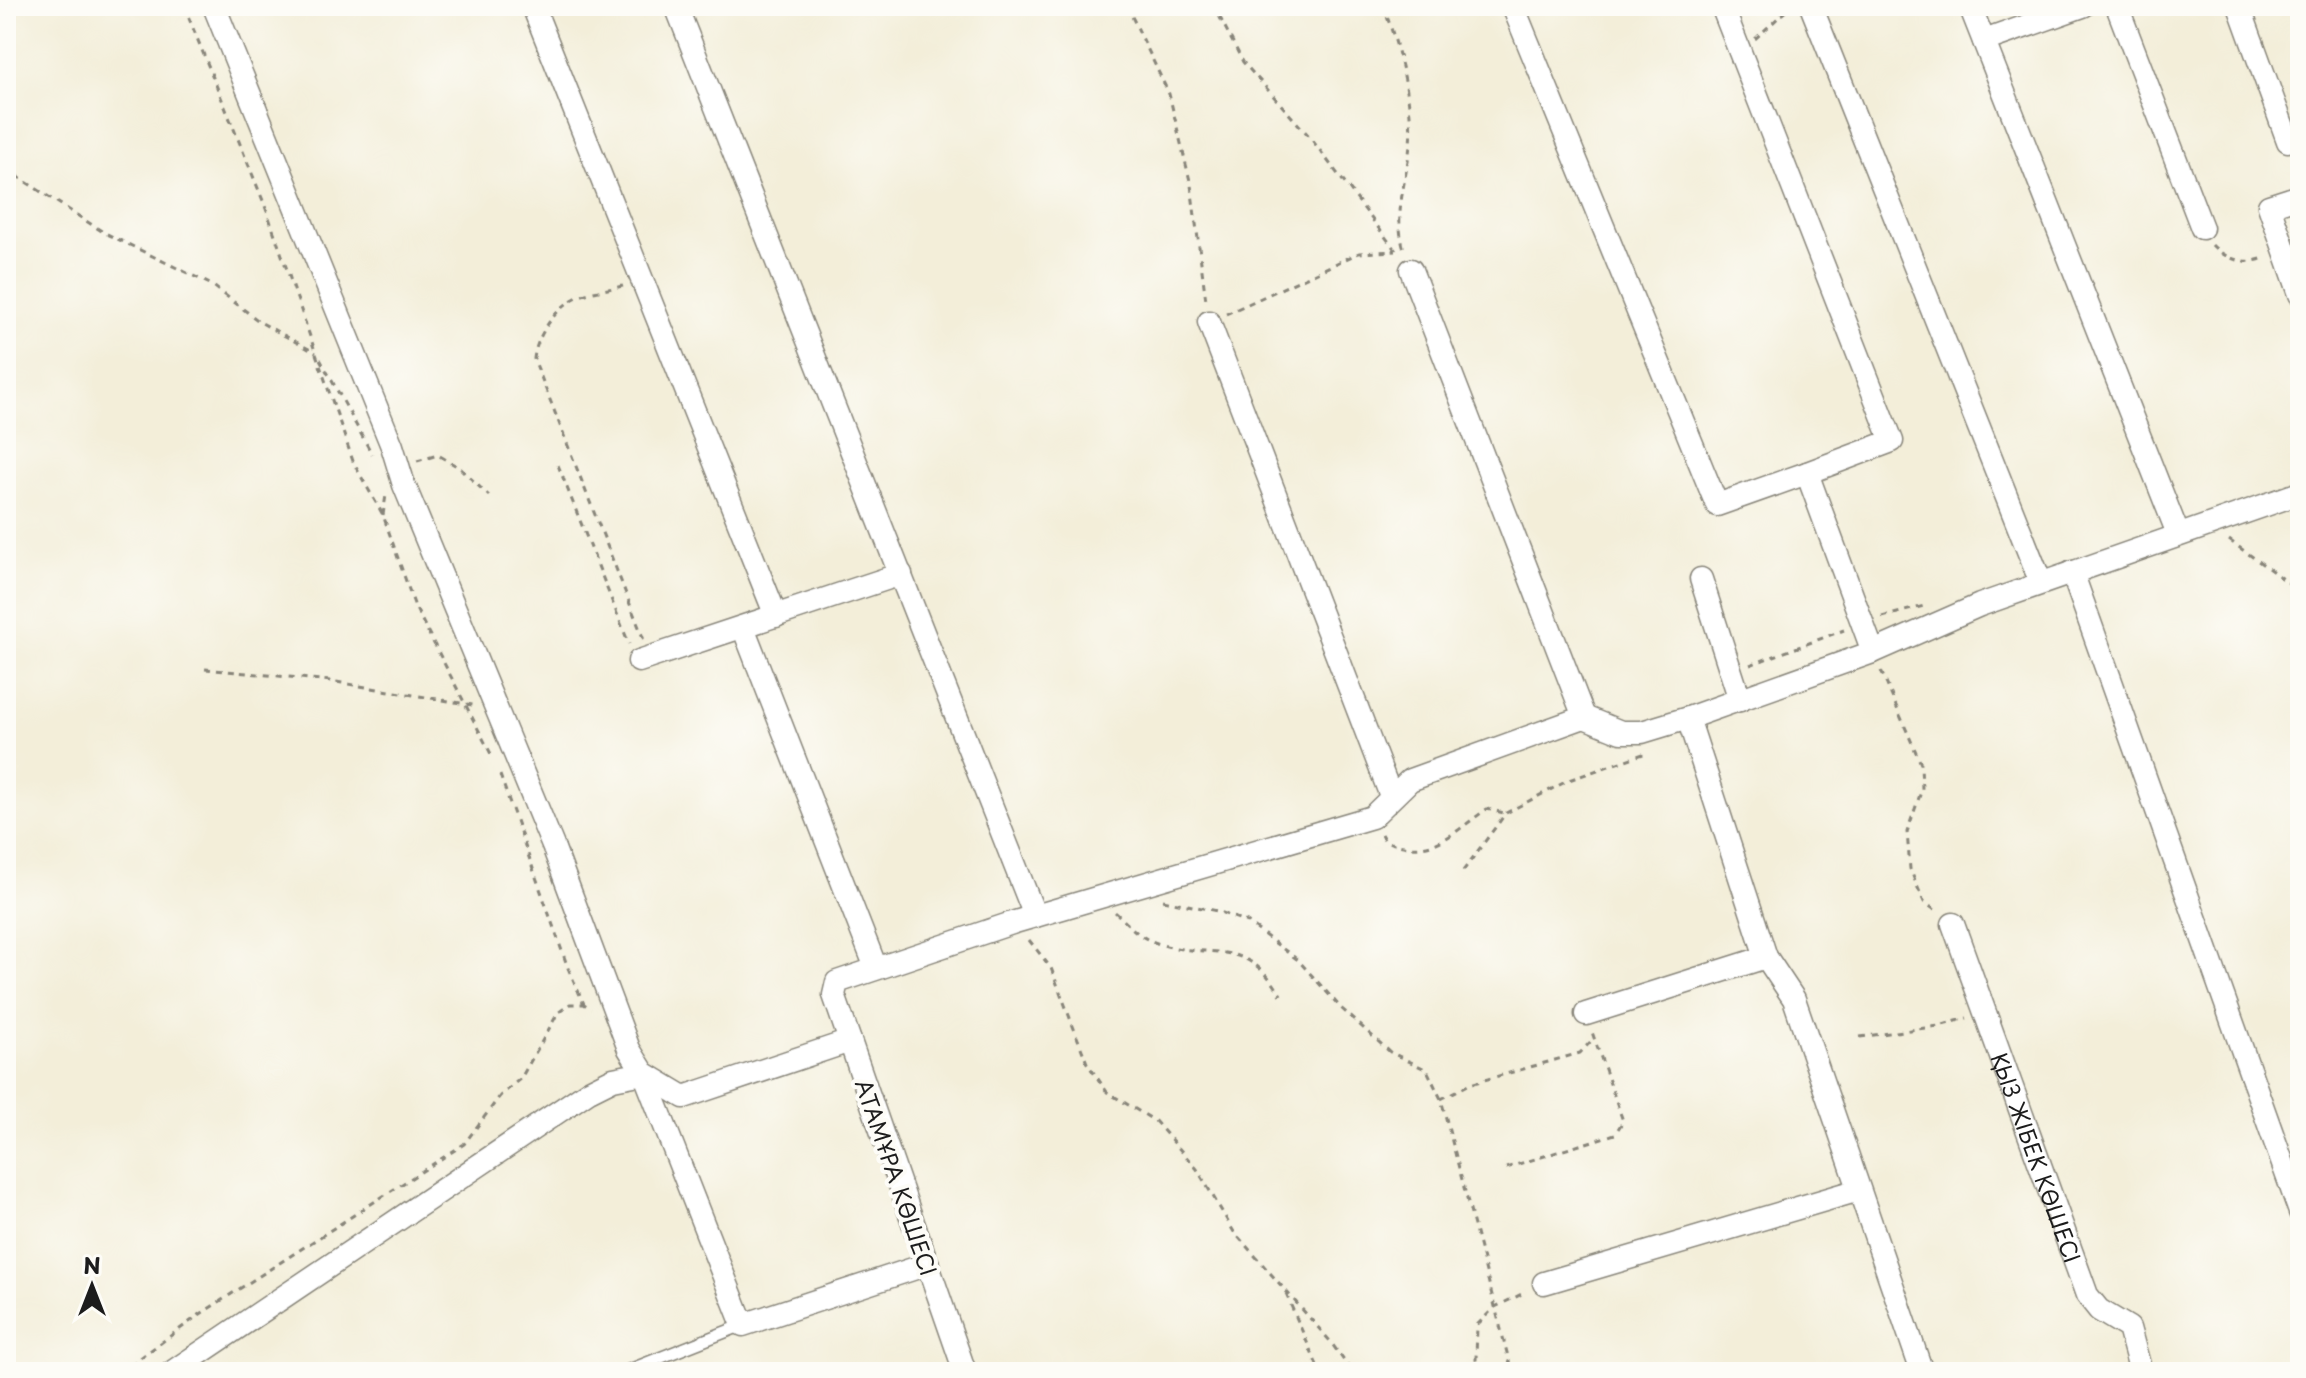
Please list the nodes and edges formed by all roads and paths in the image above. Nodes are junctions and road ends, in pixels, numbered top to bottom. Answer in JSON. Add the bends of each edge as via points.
{"nodes":[{"id":1,"x":184,"y":6,"type":"edge"},
{"id":2,"x":214,"y":6,"type":"edge"},
{"id":3,"x":533,"y":6,"type":"edge"},
{"id":4,"x":676,"y":6,"type":"edge"},
{"id":5,"x":1127,"y":6,"type":"edge"},
{"id":6,"x":1214,"y":6,"type":"edge"},
{"id":7,"x":1383,"y":6,"type":"edge"},
{"id":8,"x":1513,"y":6,"type":"edge"},
{"id":9,"x":1722,"y":6,"type":"edge"},
{"id":10,"x":1791,"y":6,"type":"edge"},
{"id":11,"x":1811,"y":6,"type":"edge"},
{"id":12,"x":1970,"y":6,"type":"edge"},
{"id":13,"x":2083,"y":6,"type":"edge"},
{"id":14,"x":2117,"y":6,"type":"edge"},
{"id":15,"x":2239,"y":6,"type":"edge"},
{"id":16,"x":1984,"y":41,"type":"junction"},
{"id":17,"x":1740,"y":52,"type":"junction"},
{"id":18,"x":2288,"y":141,"type":"dead end"},
{"id":19,"x":6,"y":169,"type":"edge"},
{"id":20,"x":2300,"y":196,"type":"edge"},
{"id":21,"x":2202,"y":228,"type":"joint"},
{"id":22,"x":2284,"y":248,"type":"junction"},
{"id":23,"x":1396,"y":251,"type":"junction"},
{"id":24,"x":1411,"y":270,"type":"junction"},
{"id":25,"x":641,"y":282,"type":"junction"},
{"id":26,"x":2300,"y":294,"type":"edge"},
{"id":27,"x":1209,"y":322,"type":"junction"},
{"id":28,"x":317,"y":354,"type":"junction"},
{"id":29,"x":375,"y":458,"type":"dead end"},
{"id":30,"x":558,"y":465,"type":"dead end"},
{"id":31,"x":400,"y":473,"type":"junction"},
{"id":32,"x":1807,"y":473,"type":"junction"},
{"id":33,"x":2300,"y":493,"type":"edge"},
{"id":34,"x":489,"y":496,"type":"dead end"},
{"id":35,"x":2208,"y":524,"type":"junction"},
{"id":36,"x":2178,"y":534,"type":"junction"},
{"id":37,"x":2072,"y":572,"type":"junction"},
{"id":38,"x":901,"y":574,"type":"junction"},
{"id":39,"x":1701,"y":579,"type":"dead end"},
{"id":40,"x":2041,"y":583,"type":"junction"},
{"id":41,"x":2300,"y":591,"type":"edge"},
{"id":42,"x":776,"y":616,"type":"junction"},
{"id":43,"x":743,"y":627,"type":"junction"},
{"id":44,"x":1873,"y":652,"type":"junction"},
{"id":45,"x":648,"y":659,"type":"junction"},
{"id":46,"x":205,"y":669,"type":"dead end"},
{"id":47,"x":1740,"y":700,"type":"junction"},
{"id":48,"x":463,"y":703,"type":"junction"},
{"id":49,"x":497,"y":710,"type":"junction"},
{"id":50,"x":1584,"y":717,"type":"junction"},
{"id":51,"x":1688,"y":718,"type":"junction"},
{"id":52,"x":1652,"y":750,"type":"dead end"},
{"id":53,"x":1391,"y":796,"type":"junction"},
{"id":54,"x":1506,"y":813,"type":"junction"},
{"id":55,"x":1372,"y":817,"type":"junction"},
{"id":56,"x":1463,"y":871,"type":"dead end"},
{"id":57,"x":1096,"y":897,"type":"junction"},
{"id":58,"x":1161,"y":900,"type":"dead end"},
{"id":59,"x":1025,"y":919,"type":"junction"},
{"id":60,"x":1953,"y":924,"type":"joint"},
{"id":61,"x":1766,"y":957,"type":"junction"},
{"id":62,"x":876,"y":968,"type":"junction"},
{"id":63,"x":1281,"y":995,"type":"dead end"},
{"id":64,"x":584,"y":1004,"type":"junction"},
{"id":65,"x":1985,"y":1012,"type":"junction"},
{"id":66,"x":1586,"y":1014,"type":"joint"},
{"id":67,"x":622,"y":1031,"type":"junction"},
{"id":68,"x":1860,"y":1037,"type":"dead end"},
{"id":69,"x":1594,"y":1038,"type":"junction"},
{"id":70,"x":850,"y":1041,"type":"junction"},
{"id":71,"x":644,"y":1073,"type":"junction"},
{"id":72,"x":1441,"y":1099,"type":"junction"},
{"id":73,"x":1506,"y":1168,"type":"dead end"},
{"id":74,"x":1859,"y":1190,"type":"junction"},
{"id":75,"x":2300,"y":1212,"type":"edge"},
{"id":76,"x":928,"y":1264,"type":"junction"},
{"id":77,"x":1544,"y":1283,"type":"joint"},
{"id":78,"x":1284,"y":1291,"type":"junction"},
{"id":79,"x":1495,"y":1307,"type":"junction"},
{"id":80,"x":743,"y":1325,"type":"junction"},
{"id":81,"x":121,"y":1372,"type":"edge"},
{"id":82,"x":172,"y":1372,"type":"edge"},
{"id":83,"x":624,"y":1372,"type":"edge"},
{"id":84,"x":965,"y":1372,"type":"edge"},
{"id":85,"x":1320,"y":1372,"type":"edge"},
{"id":86,"x":1352,"y":1372,"type":"edge"},
{"id":87,"x":1480,"y":1372,"type":"edge"},
{"id":88,"x":1512,"y":1372,"type":"edge"},
{"id":89,"x":1922,"y":1372,"type":"edge"},
{"id":90,"x":2141,"y":1372,"type":"edge"}],
"edges":[{"from":1,"to":28,"type":"path","via":[[264,203]]},
{"from":2,"to":31,"type":"street"},
{"from":3,"to":25,"type":"street"},
{"from":4,"to":38,"type":"street"},
{"from":5,"to":27,"type":"path","via":[[1169,94],[1191,185]]},
{"from":6,"to":23,"type":"path","via":[[1243,62],[1309,136]]},
{"from":7,"to":24,"type":"path","via":[[1396,39],[1408,110],[1411,143],[1398,206]]},
{"from":8,"to":32,"type":"street","via":[[1717,505]]},
{"from":9,"to":17,"type":"street"},
{"from":10,"to":17,"type":"path"},
{"from":11,"to":40,"type":"street"},
{"from":12,"to":16,"type":"street"},
{"from":13,"to":16,"type":"street"},
{"from":14,"to":21,"type":"street"},
{"from":15,"to":18,"type":"street"},
{"from":16,"to":36,"type":"street"},
{"from":17,"to":32,"type":"street","via":[[1892,441]]},
{"from":19,"to":28,"type":"path","via":[[103,232],[212,285],[260,322]]},
{"from":20,"to":22,"type":"street","via":[[2269,206]]},
{"from":21,"to":22,"type":"path","via":[[2214,248],[2230,259],[2257,261]]},
{"from":22,"to":26,"type":"street"},
{"from":23,"to":24,"type":"path"},
{"from":23,"to":27,"type":"path","via":[[1359,253]]},
{"from":24,"to":50,"type":"street"},
{"from":25,"to":42,"type":"street"},
{"from":25,"to":45,"type":"path","via":[[578,296],[535,343],[534,359]]},
{"from":27,"to":53,"type":"street"},
{"from":28,"to":29,"type":"path"},
{"from":28,"to":48,"type":"path","via":[[354,464],[383,515],[415,607]]},
{"from":30,"to":45,"type":"path","via":[[626,639]]},
{"from":31,"to":34,"type":"path","via":[[421,458],[438,455]]},
{"from":31,"to":49,"type":"street"},
{"from":32,"to":44,"type":"street"},
{"from":33,"to":35,"type":"street"},
{"from":35,"to":36,"type":"street"},
{"from":35,"to":41,"type":"path"},
{"from":36,"to":37,"type":"street"},
{"from":37,"to":40,"type":"street"},
{"from":37,"to":75,"type":"street"},
{"from":38,"to":42,"type":"street"},
{"from":38,"to":59,"type":"street"},
{"from":39,"to":47,"type":"street"},
{"from":40,"to":44,"type":"street"},
{"from":42,"to":43,"type":"street"},
{"from":43,"to":45,"type":"street"},
{"from":43,"to":62,"type":"street"},
{"from":44,"to":47,"type":"street"},
{"from":44,"to":60,"type":"path","via":[[1921,764],[1922,789],[1907,832],[1910,869],[1924,902]]},
{"from":46,"to":48,"type":"path","via":[[331,681]]},
{"from":47,"to":51,"type":"street"},
{"from":48,"to":49,"type":"path"},
{"from":48,"to":64,"type":"path","via":[[496,762]]},
{"from":49,"to":67,"type":"street"},
{"from":50,"to":51,"type":"street","via":[[1621,732],[1642,732]]},
{"from":50,"to":53,"type":"street","via":[[1410,780]]},
{"from":51,"to":61,"type":"street"},
{"from":52,"to":54,"type":"path","via":[[1569,780]]},
{"from":53,"to":55,"type":"street"},
{"from":54,"to":55,"type":"path","via":[[1487,809],[1433,846],[1408,849],[1385,841]]},
{"from":54,"to":56,"type":"path"},
{"from":55,"to":57,"type":"street"},
{"from":57,"to":59,"type":"street"},
{"from":57,"to":63,"type":"path","via":[[1145,939],[1247,957],[1268,973]]},
{"from":58,"to":72,"type":"path","via":[[1247,922],[1298,960],[1390,1052],[1427,1070]]},
{"from":59,"to":62,"type":"street"},
{"from":59,"to":78,"type":"path","via":[[1051,968],[1087,1063],[1107,1092],[1155,1121],[1197,1169],[1234,1232]]},
{"from":60,"to":65,"type":"street","name":"ҚЫЗ ЖІБЕК КӨШЕСІ"},
{"from":61,"to":66,"type":"street"},
{"from":61,"to":74,"type":"street","via":[[1794,999]]},
{"from":62,"to":70,"type":"street","name":"АТАМҰРА КӨШЕСІ","via":[[837,982],[834,995]]},
{"from":64,"to":67,"type":"path"},
{"from":64,"to":81,"type":"path","via":[[570,1004],[558,1013],[521,1078],[500,1096],[464,1144],[199,1315]]},
{"from":65,"to":68,"type":"path","via":[[1939,1026]]},
{"from":65,"to":90,"type":"street","name":"ҚЫЗ ЖІБЕК КӨШЕСІ","via":[[2087,1295],[2099,1310],[2129,1328]]},
{"from":66,"to":69,"type":"path"},
{"from":67,"to":71,"type":"street"},
{"from":69,"to":72,"type":"path","via":[[1580,1053],[1470,1084]]},
{"from":69,"to":73,"type":"path","via":[[1623,1121],[1615,1134]]},
{"from":70,"to":71,"type":"street","via":[[684,1097]]},
{"from":70,"to":76,"type":"street","name":"АТАМҰРА КӨШЕСІ"},
{"from":71,"to":80,"type":"street"},
{"from":71,"to":82,"type":"street","via":[[589,1091]]},
{"from":72,"to":79,"type":"path"},
{"from":74,"to":77,"type":"street"},
{"from":74,"to":89,"type":"street"},
{"from":76,"to":80,"type":"street"},
{"from":76,"to":84,"type":"street","name":"АТАМҰРА КӨШЕСІ"},
{"from":77,"to":79,"type":"path"},
{"from":78,"to":85,"type":"path"},
{"from":78,"to":86,"type":"path"},
{"from":79,"to":87,"type":"path","via":[[1477,1325]]},
{"from":79,"to":88,"type":"path"},
{"from":80,"to":83,"type":"lane"}]}
